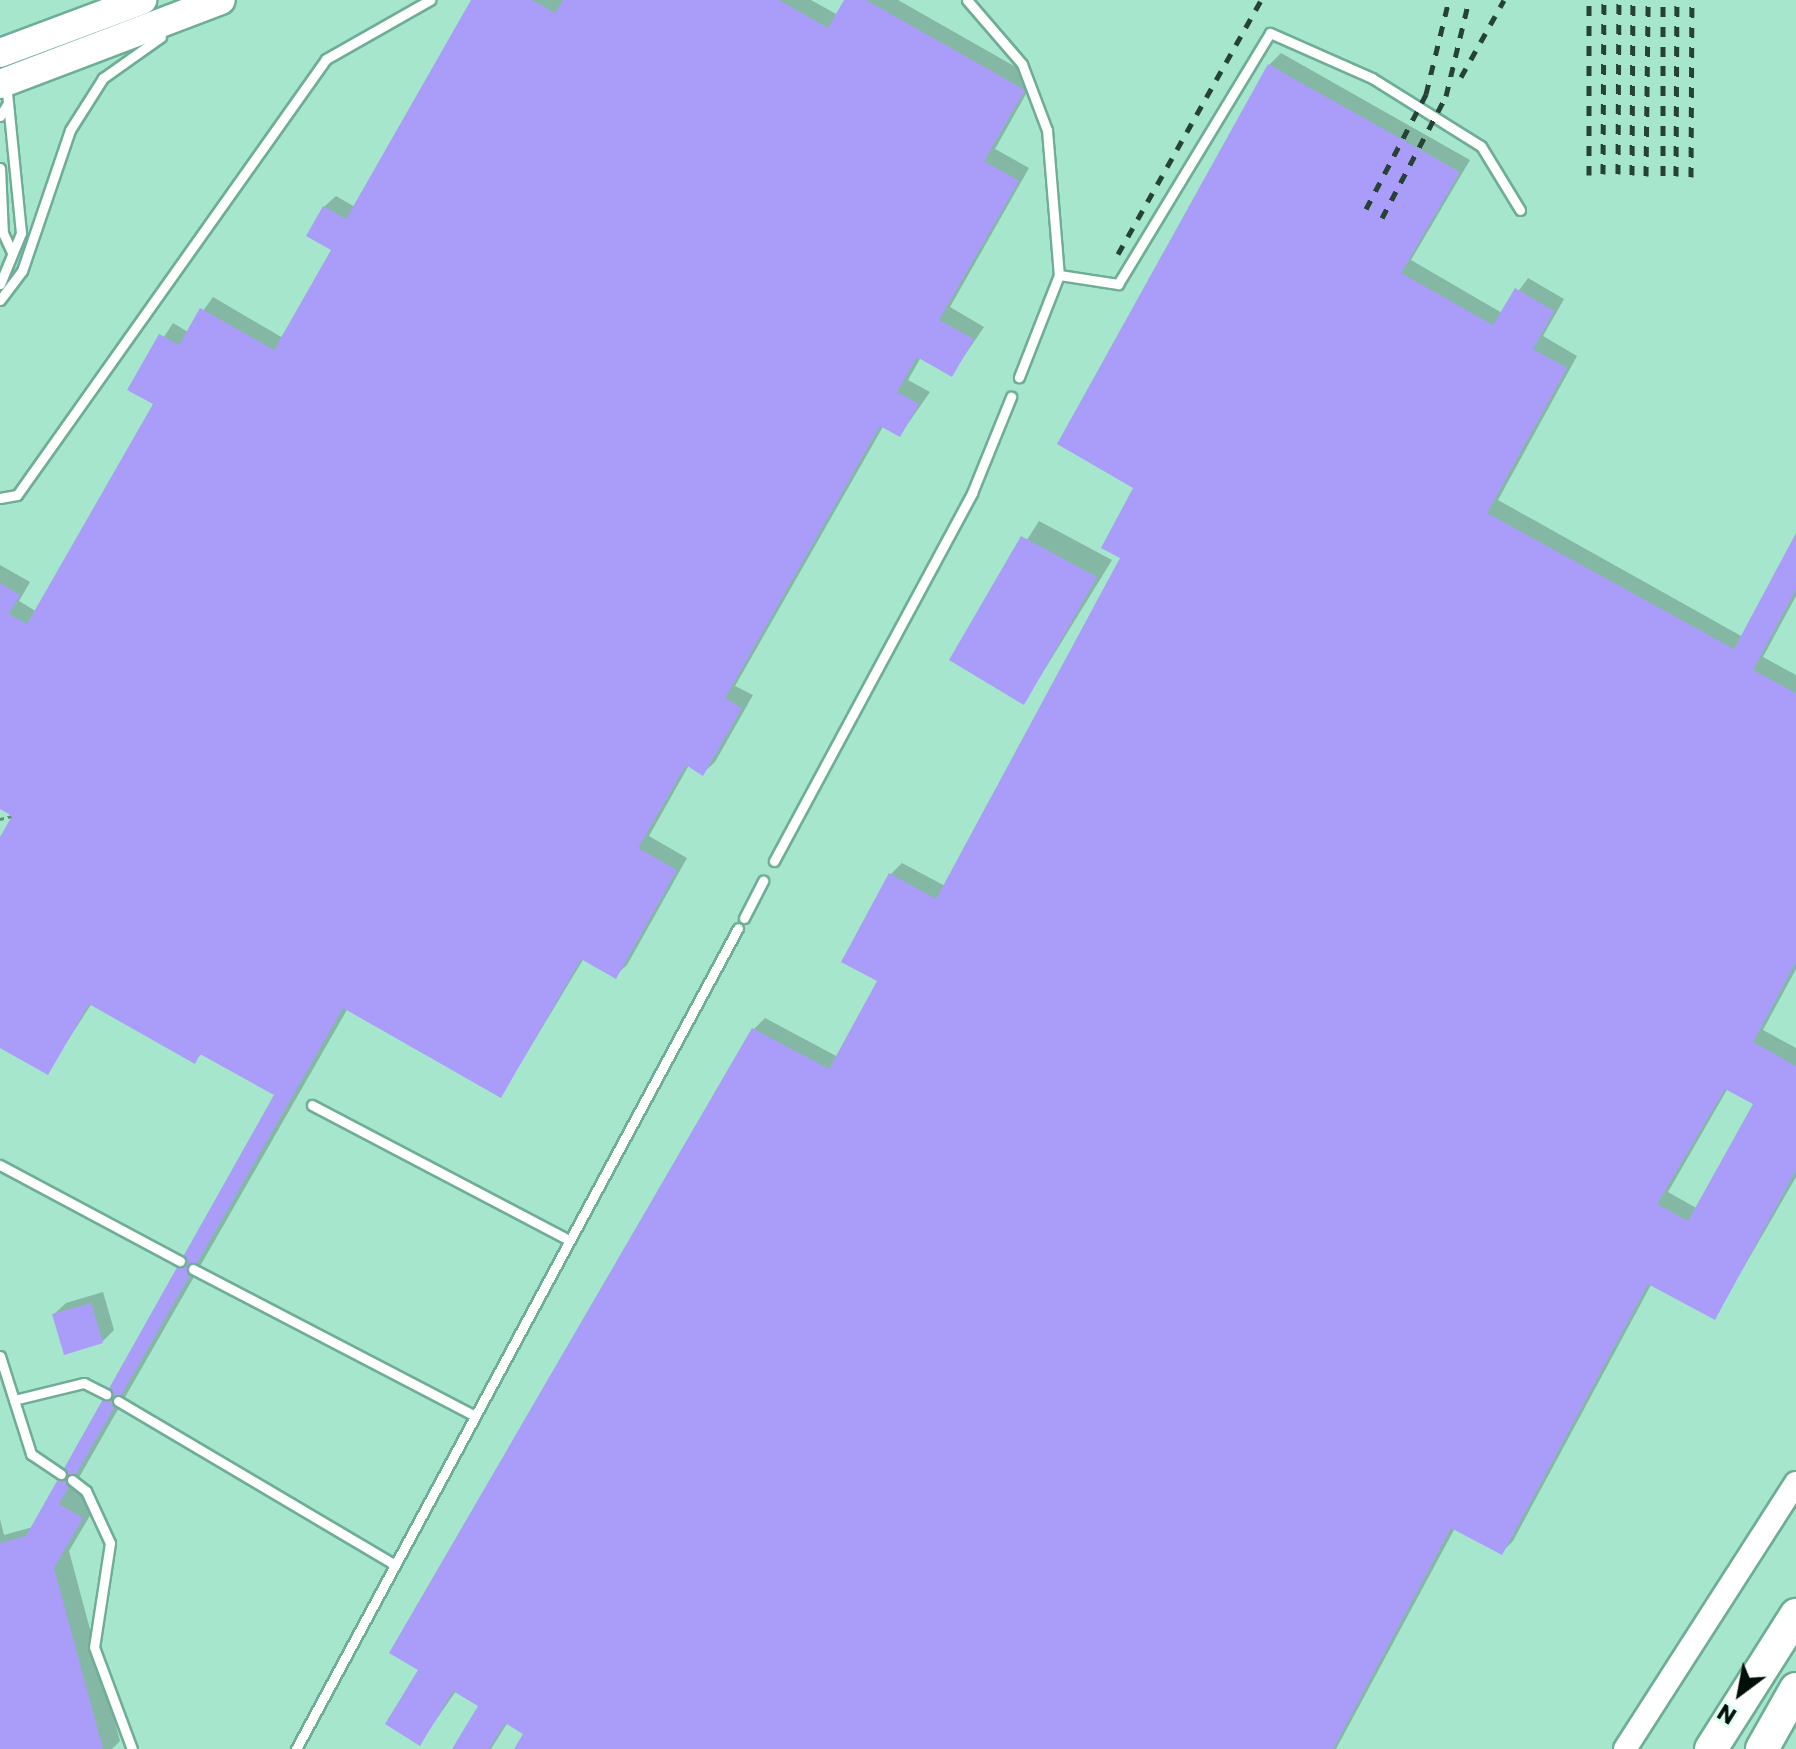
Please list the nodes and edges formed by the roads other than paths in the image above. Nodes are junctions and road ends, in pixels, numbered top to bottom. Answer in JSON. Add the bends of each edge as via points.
{"nodes":[{"id":1,"x":142,"y":0,"type":"edge"},
{"id":2,"x":221,"y":0,"type":"edge"},
{"id":3,"x":430,"y":0,"type":"edge"},
{"id":4,"x":967,"y":0,"type":"edge"},
{"id":5,"x":195,"y":10,"type":"junction"},
{"id":6,"x":0,"y":53,"type":"edge"},
{"id":7,"x":4,"y":90,"type":"edge"},
{"id":8,"x":0,"y":116,"type":"edge"},
{"id":9,"x":0,"y":168,"type":"edge"},
{"id":10,"x":1520,"y":210,"type":"dead end"},
{"id":11,"x":12,"y":252,"type":"junction"},
{"id":12,"x":1059,"y":275,"type":"junction"},
{"id":13,"x":0,"y":284,"type":"edge"},
{"id":14,"x":0,"y":300,"type":"edge"},
{"id":15,"x":1019,"y":377,"type":"dead end"},
{"id":16,"x":1011,"y":397,"type":"dead end"},
{"id":17,"x":0,"y":498,"type":"edge"},
{"id":18,"x":774,"y":861,"type":"dead end"},
{"id":19,"x":763,"y":881,"type":"dead end"},
{"id":20,"x":744,"y":918,"type":"dead end"},
{"id":21,"x":738,"y":928,"type":"dead end"},
{"id":22,"x":312,"y":1105,"type":"dead end"},
{"id":23,"x":0,"y":1165,"type":"edge"},
{"id":24,"x":569,"y":1240,"type":"junction"},
{"id":25,"x":180,"y":1261,"type":"dead end"},
{"id":26,"x":193,"y":1269,"type":"dead end"},
{"id":27,"x":0,"y":1356,"type":"edge"},
{"id":28,"x":106,"y":1394,"type":"dead end"},
{"id":29,"x":14,"y":1400,"type":"junction"},
{"id":30,"x":118,"y":1401,"type":"dead end"},
{"id":31,"x":475,"y":1416,"type":"junction"},
{"id":32,"x":61,"y":1474,"type":"dead end"},
{"id":33,"x":72,"y":1480,"type":"dead end"},
{"id":34,"x":1796,"y":1483,"type":"edge"},
{"id":35,"x":395,"y":1565,"type":"junction"},
{"id":36,"x":1796,"y":1615,"type":"edge"},
{"id":37,"x":1796,"y":1689,"type":"edge"},
{"id":38,"x":132,"y":1749,"type":"edge"},
{"id":39,"x":296,"y":1749,"type":"edge"},
{"id":40,"x":1625,"y":1749,"type":"edge"},
{"id":41,"x":1711,"y":1749,"type":"edge"},
{"id":42,"x":1762,"y":1749,"type":"edge"}],
"edges":[{"from":1,"to":6,"type":"main road"},
{"from":2,"to":5,"type":"main road"},
{"from":3,"to":17,"type":"lane","via":[[326,59],[17,495]]},
{"from":4,"to":12,"type":"lane","via":[[1022,64],[1047,130]]},
{"from":5,"to":7,"type":"main road"},
{"from":5,"to":14,"type":"lane","via":[[179,30],[123,61],[84,107],[58,157],[22,271]]},
{"from":7,"to":8,"type":"lane"},
{"from":7,"to":11,"type":"lane","via":[[21,233]]},
{"from":9,"to":11,"type":"lane","via":[[3,233]]},
{"from":10,"to":12,"type":"lane","via":[[1481,146],[1372,78],[1270,33],[1118,284]]},
{"from":11,"to":13,"type":"lane"},
{"from":12,"to":15,"type":"lane"},
{"from":16,"to":18,"type":"lane","via":[[972,493]]},
{"from":19,"to":20,"type":"lane"},
{"from":21,"to":24,"type":"lane"},
{"from":22,"to":24,"type":"lane"},
{"from":23,"to":25,"type":"lane"},
{"from":24,"to":31,"type":"lane"},
{"from":26,"to":31,"type":"lane"},
{"from":27,"to":29,"type":"lane"},
{"from":28,"to":29,"type":"lane","via":[[84,1383]]},
{"from":29,"to":32,"type":"lane","via":[[31,1454]]},
{"from":30,"to":35,"type":"lane"},
{"from":31,"to":35,"type":"lane"},
{"from":33,"to":38,"type":"lane","via":[[86,1491],[110,1543],[94,1647]]},
{"from":34,"to":40,"type":"street"},
{"from":35,"to":39,"type":"lane"},
{"from":36,"to":41,"type":"highway"},
{"from":37,"to":42,"type":"highway"}]}
